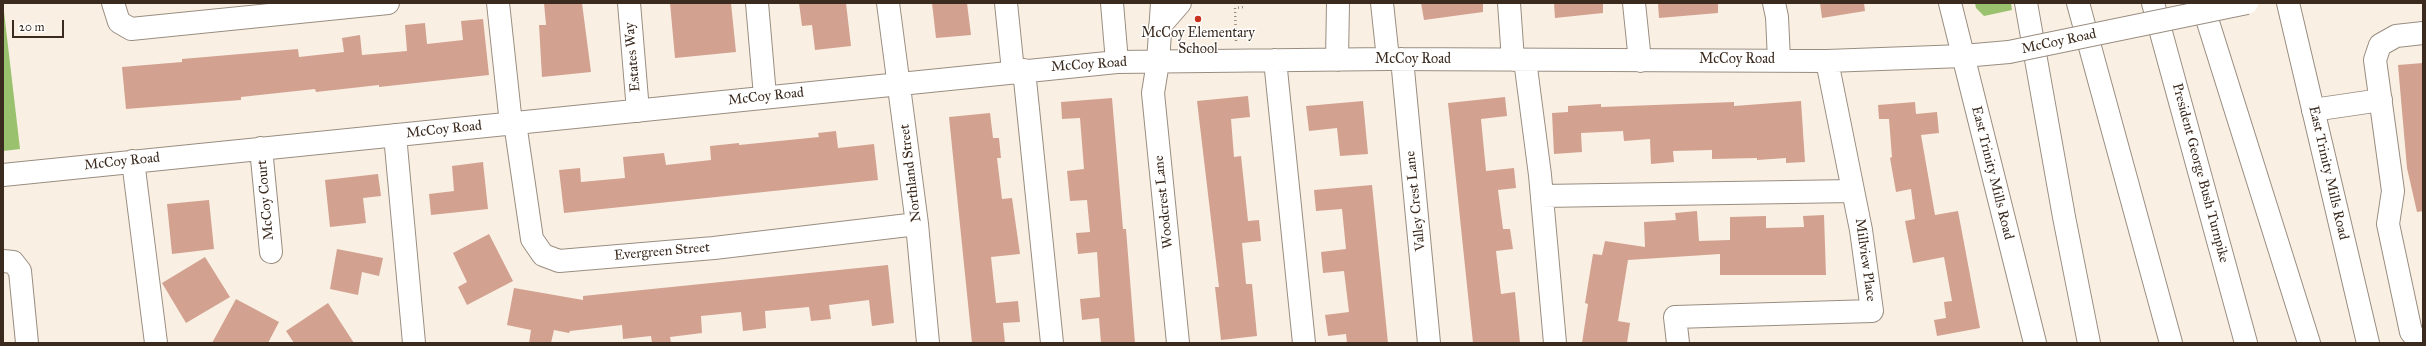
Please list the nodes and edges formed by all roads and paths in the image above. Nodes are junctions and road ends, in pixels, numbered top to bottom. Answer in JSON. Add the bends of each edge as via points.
{"nodes":[{"id":1,"x":113,"y":3,"type":"edge"},
{"id":2,"x":388,"y":3,"type":"edge"},
{"id":3,"x":498,"y":3,"type":"edge"},
{"id":4,"x":629,"y":3,"type":"edge"},
{"id":5,"x":756,"y":3,"type":"edge"},
{"id":6,"x":888,"y":3,"type":"edge"},
{"id":7,"x":1006,"y":3,"type":"edge"},
{"id":8,"x":1112,"y":3,"type":"edge"},
{"id":9,"x":1162,"y":3,"type":"edge"},
{"id":10,"x":1180,"y":3,"type":"edge"},
{"id":11,"x":1338,"y":3,"type":"edge"},
{"id":12,"x":1382,"y":3,"type":"edge"},
{"id":13,"x":1509,"y":3,"type":"edge"},
{"id":14,"x":1634,"y":3,"type":"edge"},
{"id":15,"x":1774,"y":3,"type":"edge"},
{"id":16,"x":1950,"y":3,"type":"edge"},
{"id":17,"x":2026,"y":3,"type":"edge"},
{"id":18,"x":2078,"y":3,"type":"edge"},
{"id":19,"x":2153,"y":3,"type":"edge"},
{"id":20,"x":2202,"y":3,"type":"edge"},
{"id":21,"x":2247,"y":3,"type":"edge"},
{"id":22,"x":2288,"y":3,"type":"edge"},
{"id":23,"x":1244,"y":7,"type":"dead end"},
{"id":24,"x":1160,"y":26,"type":"junction"},
{"id":25,"x":2423,"y":33,"type":"edge"},
{"id":26,"x":1236,"y":41,"type":"dead end"},
{"id":27,"x":1963,"y":56,"type":"junction"},
{"id":28,"x":1395,"y":59,"type":"junction"},
{"id":29,"x":1275,"y":60,"type":"junction"},
{"id":30,"x":1337,"y":60,"type":"junction"},
{"id":31,"x":1519,"y":60,"type":"junction"},
{"id":32,"x":1779,"y":60,"type":"junction"},
{"id":33,"x":1640,"y":61,"type":"junction"},
{"id":34,"x":1827,"y":61,"type":"junction"},
{"id":35,"x":1117,"y":62,"type":"junction"},
{"id":36,"x":1158,"y":62,"type":"junction"},
{"id":37,"x":1019,"y":71,"type":"junction"},
{"id":38,"x":900,"y":83,"type":"junction"},
{"id":39,"x":765,"y":96,"type":"junction"},
{"id":40,"x":2381,"y":100,"type":"junction"},
{"id":41,"x":2313,"y":110,"type":"junction"},
{"id":42,"x":638,"y":111,"type":"junction"},
{"id":43,"x":513,"y":123,"type":"junction"},
{"id":44,"x":395,"y":136,"type":"junction"},
{"id":45,"x":262,"y":148,"type":"junction"},
{"id":46,"x":133,"y":161,"type":"junction"},
{"id":47,"x":3,"y":175,"type":"edge"},
{"id":48,"x":1853,"y":191,"type":"junction"},
{"id":49,"x":1542,"y":196,"type":"junction"},
{"id":50,"x":917,"y":224,"type":"junction"},
{"id":51,"x":271,"y":252,"type":"dead end"},
{"id":52,"x":3,"y":261,"type":"edge"},
{"id":53,"x":27,"y":343,"type":"edge"},
{"id":54,"x":156,"y":343,"type":"edge"},
{"id":55,"x":414,"y":343,"type":"edge"},
{"id":56,"x":928,"y":343,"type":"edge"},
{"id":57,"x":1052,"y":343,"type":"edge"},
{"id":58,"x":1178,"y":343,"type":"edge"},
{"id":59,"x":1304,"y":343,"type":"edge"},
{"id":60,"x":1430,"y":343,"type":"edge"},
{"id":61,"x":1555,"y":343,"type":"edge"},
{"id":62,"x":1678,"y":343,"type":"edge"},
{"id":63,"x":2035,"y":343,"type":"edge"},
{"id":64,"x":2089,"y":343,"type":"edge"},
{"id":65,"x":2171,"y":343,"type":"edge"},
{"id":66,"x":2246,"y":343,"type":"edge"},
{"id":67,"x":2309,"y":343,"type":"edge"},
{"id":68,"x":2368,"y":343,"type":"edge"},
{"id":69,"x":2420,"y":343,"type":"edge"}],
"edges":[{"from":1,"to":2,"type":"main road","via":[[119,22],[131,29]]},
{"from":3,"to":43,"type":"main road","name":"Evergreen Street"},
{"from":4,"to":42,"type":"main road","name":"Estates Way"},
{"from":5,"to":39,"type":"main road"},
{"from":6,"to":38,"type":"main road","name":"Northland Street"},
{"from":7,"to":37,"type":"main road"},
{"from":8,"to":35,"type":"main road"},
{"from":9,"to":24,"type":"main road","name":"Woodcrest Lane"},
{"from":10,"to":24,"type":"main road"},
{"from":11,"to":30,"type":"main road"},
{"from":12,"to":28,"type":"main road","name":"Valley Crest Lane"},
{"from":13,"to":31,"type":"main road"},
{"from":14,"to":33,"type":"main road"},
{"from":15,"to":32,"type":"main road"},
{"from":16,"to":27,"type":"main road","name":"East Trinity Mills Road"},
{"from":17,"to":64,"type":"main road"},
{"from":18,"to":65,"type":"main road"},
{"from":19,"to":66,"type":"main road","name":"President George Bush Turnpike"},
{"from":20,"to":67,"type":"main road"},
{"from":21,"to":27,"type":"main road","name":"McCoy Road","bridge":true,"via":[[2009,52]]},
{"from":22,"to":41,"type":"main road","name":"East Trinity Mills Road"},
{"from":23,"to":26,"type":"path","via":[[1235,8]]},
{"from":24,"to":36,"type":"main road","name":"Woodcrest Lane"},
{"from":25,"to":40,"type":"main road","via":[[2396,36],[2380,45],[2375,60]]},
{"from":27,"to":34,"type":"main road","name":"McCoy Road"},
{"from":27,"to":63,"type":"main road","name":"East Trinity Mills Road"},
{"from":28,"to":30,"type":"main road","name":"McCoy Road"},
{"from":28,"to":31,"type":"main road","name":"McCoy Road"},
{"from":28,"to":60,"type":"main road","name":"Valley Crest Lane"},
{"from":29,"to":30,"type":"main road","name":"McCoy Road"},
{"from":29,"to":36,"type":"main road","name":"McCoy Road"},
{"from":29,"to":59,"type":"main road"},
{"from":31,"to":33,"type":"main road","name":"McCoy Road"},
{"from":31,"to":49,"type":"main road"},
{"from":32,"to":33,"type":"main road","name":"McCoy Road"},
{"from":32,"to":34,"type":"main road","name":"McCoy Road"},
{"from":34,"to":48,"type":"main road","name":"Millview Place"},
{"from":35,"to":36,"type":"main road","name":"McCoy Road"},
{"from":35,"to":37,"type":"main road","name":"McCoy Road"},
{"from":36,"to":58,"type":"main road","name":"Woodcrest Lane","via":[[1153,93]]},
{"from":37,"to":38,"type":"main road","name":"McCoy Road"},
{"from":37,"to":57,"type":"main road"},
{"from":38,"to":39,"type":"main road","name":"McCoy Road"},
{"from":38,"to":50,"type":"main road","name":"Northland Street"},
{"from":39,"to":42,"type":"main road","name":"McCoy Road"},
{"from":40,"to":41,"type":"main road"},
{"from":40,"to":69,"type":"main road","via":[[2393,191],[2388,224],[2411,332]]},
{"from":41,"to":68,"type":"main road","name":"East Trinity Mills Road"},
{"from":42,"to":43,"type":"main road","name":"McCoy Road"},
{"from":43,"to":44,"type":"main road","name":"McCoy Road"},
{"from":43,"to":50,"type":"main road","name":"Evergreen Street","via":[[532,239],[543,255],[559,261],[714,248]]},
{"from":44,"to":45,"type":"main road","name":"McCoy Road"},
{"from":44,"to":55,"type":"main road"},
{"from":45,"to":46,"type":"main road","name":"McCoy Road"},
{"from":45,"to":51,"type":"main road","name":"McCoy Court"},
{"from":46,"to":47,"type":"main road","name":"McCoy Road"},
{"from":46,"to":54,"type":"main road"},
{"from":48,"to":49,"type":"main road"},
{"from":48,"to":62,"type":"main road","name":"Millview Place","via":[[1862,230],[1872,311],[1675,317]]},
{"from":49,"to":61,"type":"main road"},
{"from":50,"to":56,"type":"main road","name":"Northland Street"},
{"from":52,"to":53,"type":"main road","via":[[13,262],[20,271]]}]}
